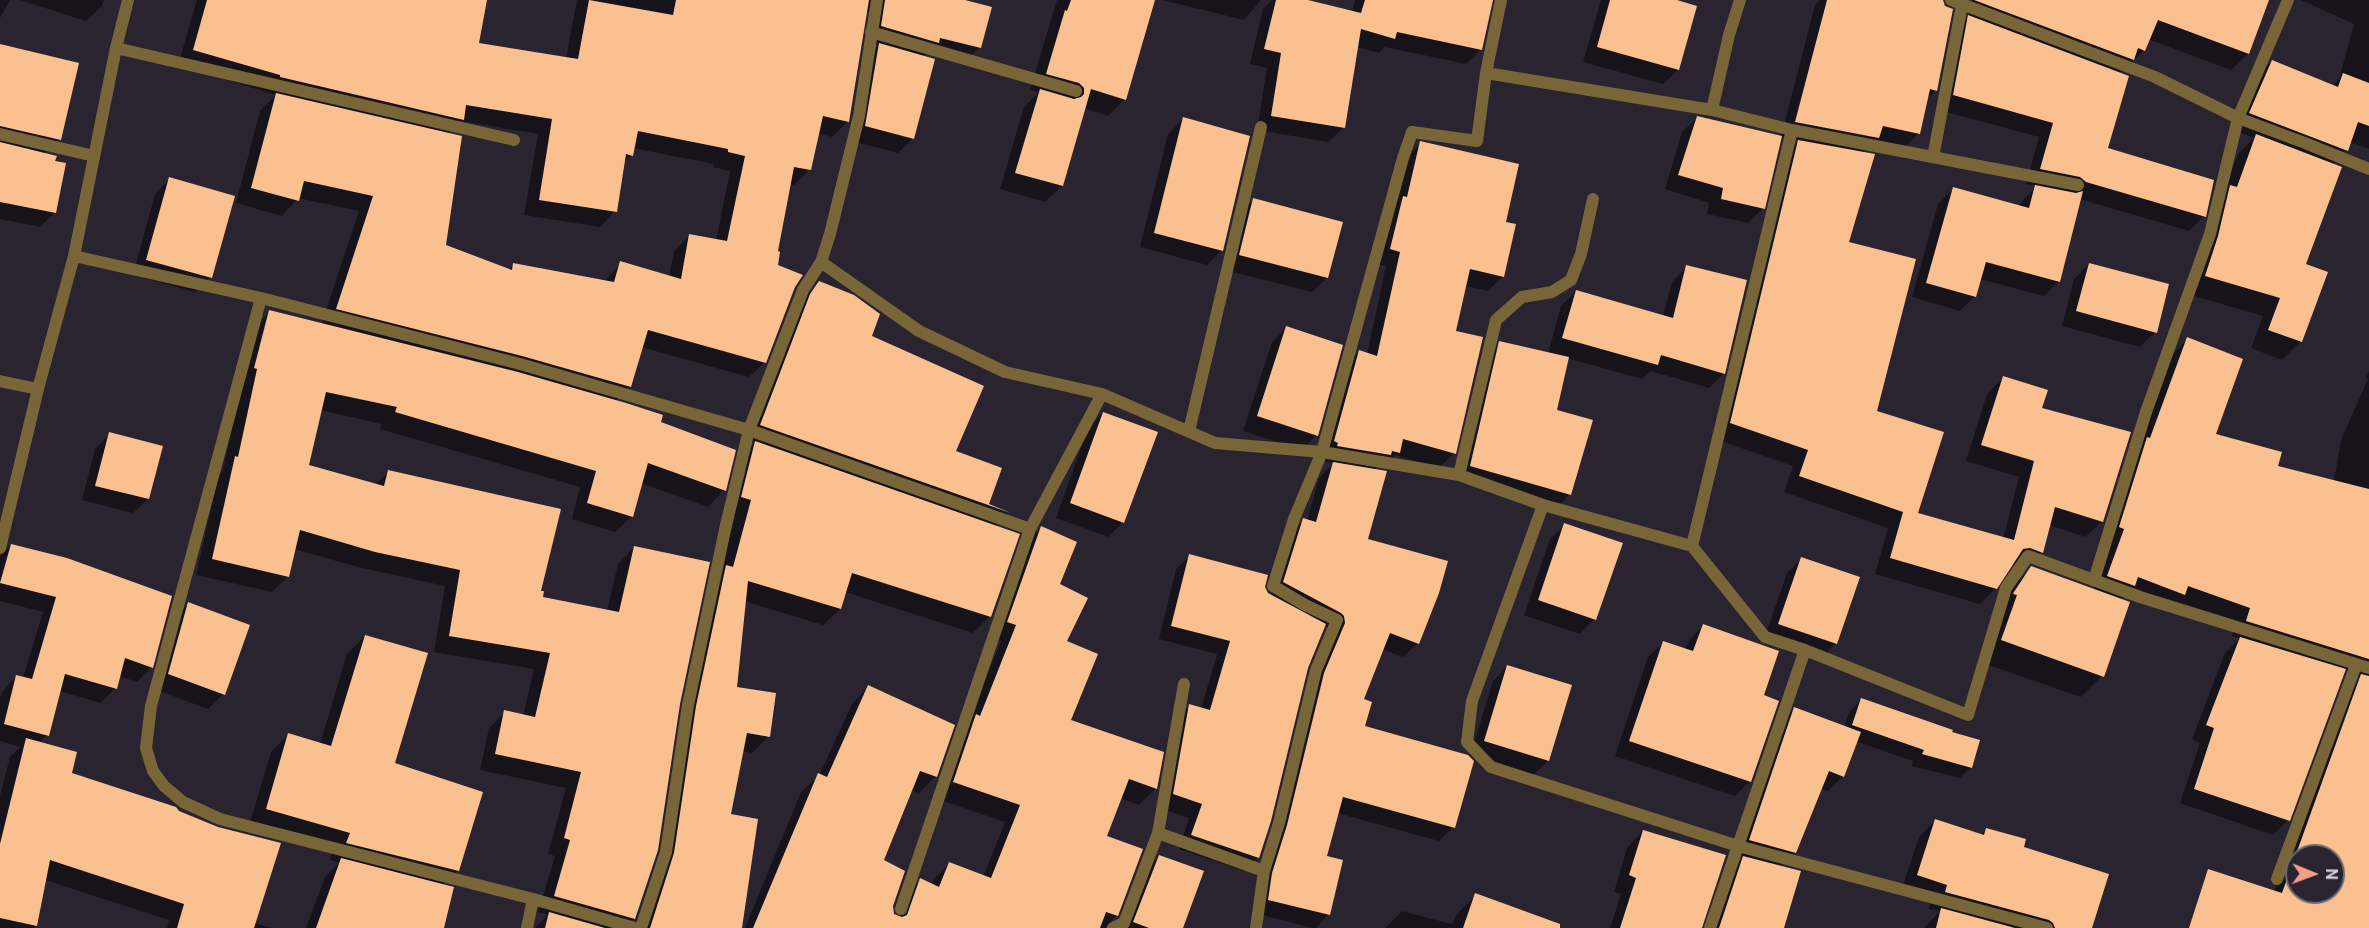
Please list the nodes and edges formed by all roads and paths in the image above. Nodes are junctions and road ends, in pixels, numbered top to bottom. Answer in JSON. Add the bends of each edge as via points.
{"nodes":[{"id":1,"x":128,"y":0,"type":"edge"},
{"id":2,"x":877,"y":0,"type":"edge"},
{"id":3,"x":1501,"y":0,"type":"edge"},
{"id":4,"x":1740,"y":0,"type":"edge"},
{"id":5,"x":2288,"y":0,"type":"edge"},
{"id":6,"x":1956,"y":2,"type":"edge"},
{"id":7,"x":871,"y":32,"type":"junction"},
{"id":8,"x":116,"y":48,"type":"junction"},
{"id":9,"x":1486,"y":74,"type":"junction"},
{"id":10,"x":1076,"y":90,"type":"dead end"},
{"id":11,"x":1712,"y":110,"type":"junction"},
{"id":12,"x":2238,"y":118,"type":"junction"},
{"id":13,"x":1261,"y":127,"type":"dead end"},
{"id":14,"x":1792,"y":130,"type":"junction"},
{"id":15,"x":0,"y":134,"type":"edge"},
{"id":16,"x":514,"y":140,"type":"dead end"},
{"id":17,"x":94,"y":156,"type":"junction"},
{"id":18,"x":1934,"y":157,"type":"junction"},
{"id":19,"x":2369,"y":169,"type":"edge"},
{"id":20,"x":2078,"y":185,"type":"dead end"},
{"id":21,"x":1593,"y":199,"type":"dead end"},
{"id":22,"x":74,"y":256,"type":"junction"},
{"id":23,"x":821,"y":262,"type":"junction"},
{"id":24,"x":261,"y":298,"type":"junction"},
{"id":25,"x":0,"y":381,"type":"edge"},
{"id":26,"x":38,"y":389,"type":"junction"},
{"id":27,"x":1102,"y":394,"type":"junction"},
{"id":28,"x":749,"y":430,"type":"junction"},
{"id":29,"x":1189,"y":432,"type":"junction"},
{"id":30,"x":1322,"y":452,"type":"junction"},
{"id":31,"x":1459,"y":475,"type":"junction"},
{"id":32,"x":1542,"y":506,"type":"junction"},
{"id":33,"x":1030,"y":529,"type":"junction"},
{"id":34,"x":1692,"y":546,"type":"junction"},
{"id":35,"x":0,"y":549,"type":"edge"},
{"id":36,"x":2094,"y":580,"type":"junction"},
{"id":37,"x":1806,"y":650,"type":"junction"},
{"id":38,"x":2356,"y":665,"type":"junction"},
{"id":39,"x":2369,"y":668,"type":"edge"},
{"id":40,"x":1184,"y":684,"type":"dead end"},
{"id":41,"x":1158,"y":833,"type":"junction"},
{"id":42,"x":1738,"y":846,"type":"junction"},
{"id":43,"x":1264,"y":871,"type":"junction"},
{"id":44,"x":2277,"y":879,"type":"dead end"},
{"id":45,"x":533,"y":899,"type":"junction"},
{"id":46,"x":901,"y":909,"type":"dead end"},
{"id":47,"x":527,"y":928,"type":"edge"},
{"id":48,"x":635,"y":928,"type":"edge"},
{"id":49,"x":641,"y":928,"type":"edge"},
{"id":50,"x":1113,"y":928,"type":"edge"},
{"id":51,"x":1256,"y":928,"type":"edge"},
{"id":52,"x":1710,"y":928,"type":"edge"},
{"id":53,"x":2047,"y":928,"type":"edge"}],
"edges":[{"from":1,"to":8,"type":"street"},
{"from":2,"to":7,"type":"street"},
{"from":3,"to":9,"type":"street"},
{"from":4,"to":11,"type":"street"},
{"from":5,"to":12,"type":"street"},
{"from":6,"to":12,"type":"street","via":[[2155,77]]},
{"from":6,"to":18,"type":"street"},
{"from":7,"to":10,"type":"street"},
{"from":7,"to":23,"type":"street","via":[[859,116]]},
{"from":8,"to":16,"type":"street"},
{"from":8,"to":17,"type":"street"},
{"from":9,"to":11,"type":"street"},
{"from":9,"to":30,"type":"street","via":[[1477,141],[1413,132]]},
{"from":11,"to":14,"type":"street"},
{"from":12,"to":19,"type":"street"},
{"from":12,"to":36,"type":"street","via":[[2210,234],[2146,412]]},
{"from":13,"to":29,"type":"street"},
{"from":14,"to":18,"type":"street"},
{"from":14,"to":34,"type":"street"},
{"from":15,"to":17,"type":"street"},
{"from":17,"to":22,"type":"street"},
{"from":18,"to":20,"type":"street"},
{"from":21,"to":31,"type":"street","via":[[1571,280],[1552,292],[1522,297],[1496,320]]},
{"from":22,"to":24,"type":"street"},
{"from":22,"to":26,"type":"street"},
{"from":23,"to":27,"type":"street","via":[[919,331],[1005,372]]},
{"from":23,"to":28,"type":"street","via":[[803,290]]},
{"from":24,"to":28,"type":"street","via":[[520,364]]},
{"from":24,"to":45,"type":"street","via":[[151,706],[146,748],[153,771],[183,802],[220,819]]},
{"from":25,"to":26,"type":"street"},
{"from":26,"to":35,"type":"street"},
{"from":27,"to":29,"type":"street"},
{"from":27,"to":33,"type":"street"},
{"from":28,"to":33,"type":"street"},
{"from":28,"to":49,"type":"street","via":[[688,705],[666,852]]},
{"from":29,"to":30,"type":"street","via":[[1215,442]]},
{"from":30,"to":31,"type":"street"},
{"from":30,"to":43,"type":"street","via":[[1294,519],[1273,586],[1337,620],[1316,670]]},
{"from":31,"to":32,"type":"street"},
{"from":32,"to":34,"type":"street"},
{"from":32,"to":42,"type":"street","via":[[1472,701],[1467,742],[1491,767]]},
{"from":33,"to":46,"type":"street"},
{"from":34,"to":37,"type":"street","via":[[1765,637]]},
{"from":36,"to":37,"type":"street","via":[[2028,556],[2006,588],[1968,715]]},
{"from":36,"to":38,"type":"street"},
{"from":37,"to":42,"type":"street"},
{"from":38,"to":39,"type":"street"},
{"from":38,"to":44,"type":"street"},
{"from":40,"to":41,"type":"street"},
{"from":41,"to":43,"type":"street"},
{"from":41,"to":50,"type":"street","via":[[1124,923]]},
{"from":42,"to":52,"type":"street"},
{"from":42,"to":53,"type":"street"},
{"from":43,"to":51,"type":"street"},
{"from":45,"to":47,"type":"street"},
{"from":45,"to":48,"type":"street"}]}
